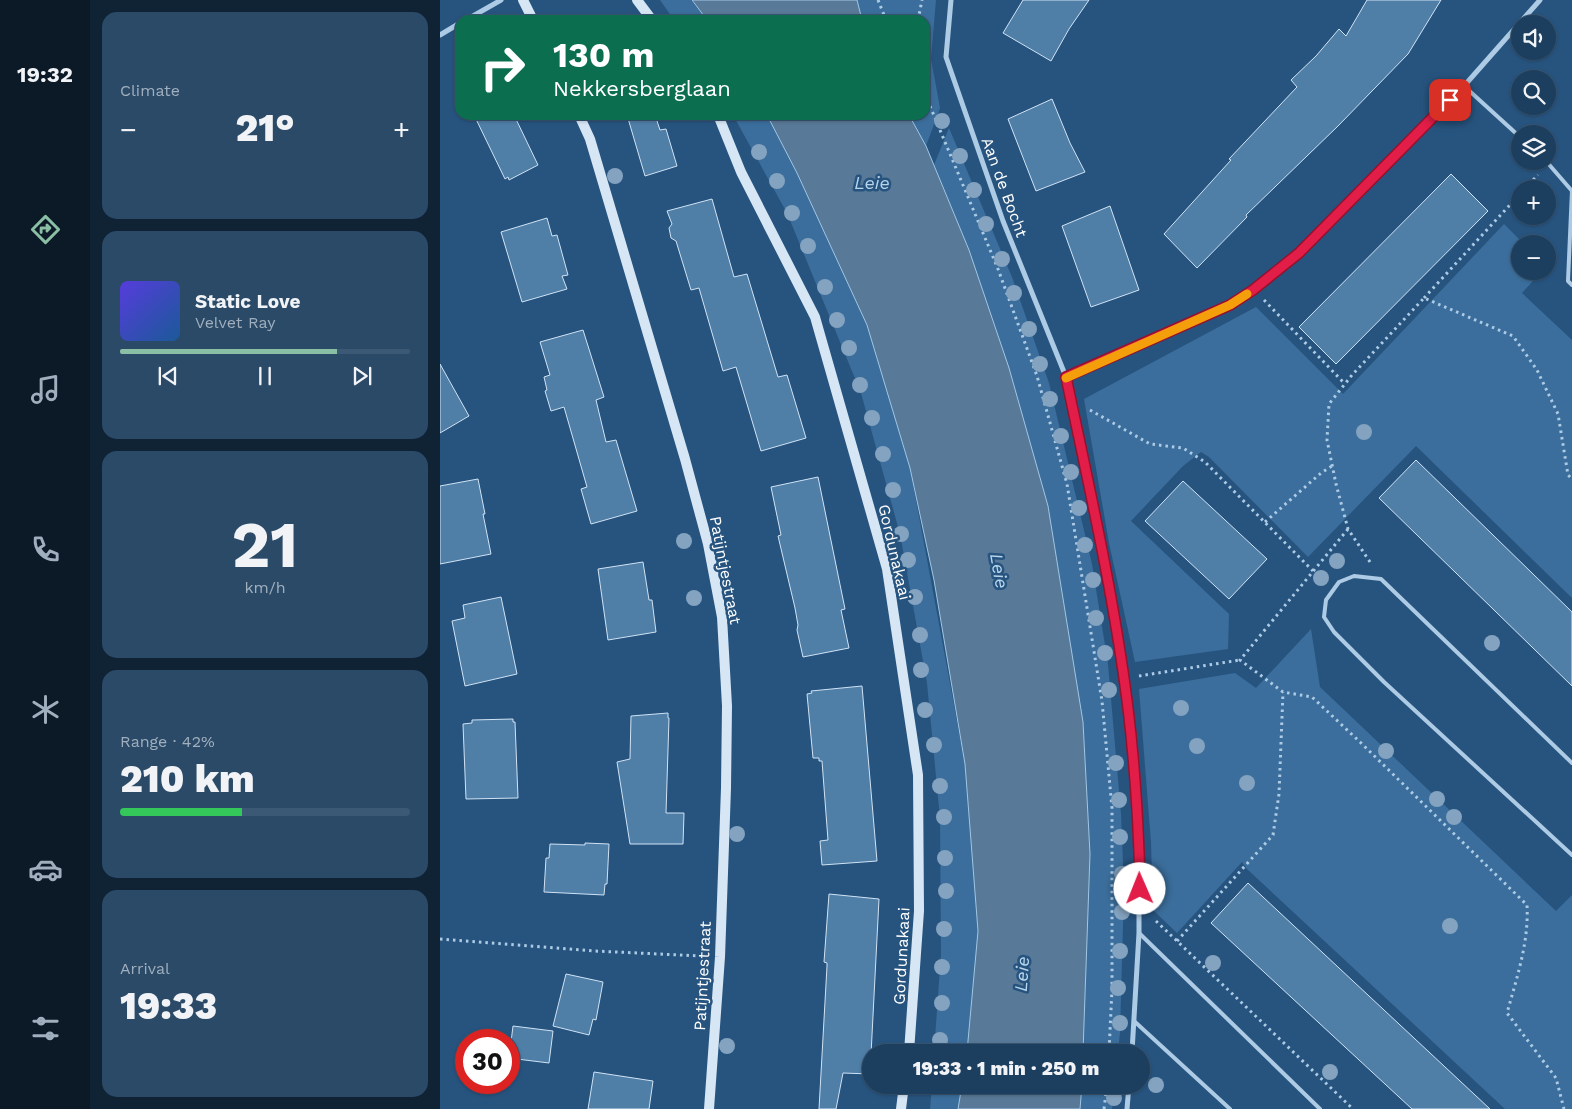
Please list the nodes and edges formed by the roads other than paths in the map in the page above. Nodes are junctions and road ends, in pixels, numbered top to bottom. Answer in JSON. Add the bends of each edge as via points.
{"nodes":[{"id":1,"x":501,"y":0,"type":"edge"},
{"id":2,"x":523,"y":0,"type":"edge"},
{"id":3,"x":637,"y":0,"type":"edge"},
{"id":4,"x":951,"y":0,"type":"edge"},
{"id":5,"x":1540,"y":0,"type":"edge"},
{"id":6,"x":475,"y":15,"type":"edge"},
{"id":7,"x":531,"y":15,"type":"edge"},
{"id":8,"x":648,"y":15,"type":"edge"},
{"id":9,"x":455,"y":26,"type":"edge"},
{"id":10,"x":440,"y":35,"type":"edge"},
{"id":11,"x":1464,"y":86,"type":"junction"},
{"id":12,"x":581,"y":120,"type":"edge"},
{"id":13,"x":720,"y":120,"type":"edge"},
{"id":14,"x":1511,"y":129,"type":"edge"},
{"id":15,"x":1554,"y":170,"type":"edge"},
{"id":16,"x":1572,"y":190,"type":"edge"},
{"id":17,"x":1572,"y":285,"type":"edge"},
{"id":18,"x":1066,"y":377,"type":"junction"},
{"id":19,"x":1572,"y":763,"type":"edge"},
{"id":20,"x":1572,"y":855,"type":"edge"},
{"id":21,"x":1139,"y":933,"type":"junction"},
{"id":22,"x":1134,"y":1021,"type":"junction"},
{"id":23,"x":910,"y":1044,"type":"edge"},
{"id":24,"x":1133,"y":1044,"type":"edge"},
{"id":25,"x":903,"y":1094,"type":"edge"},
{"id":26,"x":1129,"y":1094,"type":"edge"},
{"id":27,"x":709,"y":1109,"type":"edge"},
{"id":28,"x":901,"y":1109,"type":"edge"},
{"id":29,"x":1128,"y":1109,"type":"edge"},
{"id":30,"x":1230,"y":1109,"type":"edge"},
{"id":31,"x":1320,"y":1109,"type":"edge"}],
"edges":[{"from":1,"to":6,"type":"street"},
{"from":2,"to":7,"type":"street"},
{"from":3,"to":8,"type":"street"},
{"from":4,"to":18,"type":"street","name":"Aan de Bocht","via":[[946,57],[1003,221]]},
{"from":5,"to":11,"type":"street"},
{"from":9,"to":10,"type":"street"},
{"from":11,"to":14,"type":"lane"},
{"from":11,"to":18,"type":"street","via":[[1299,253],[1253,290],[1230,305]]},
{"from":12,"to":27,"type":"street","name":"Patijntjestraat","via":[[590,139],[685,459],[708,544],[722,616],[727,706],[720,957]]},
{"from":13,"to":23,"type":"street","name":"Gordunakaai","via":[[741,172],[815,317],[887,569],[918,775],[919,911]]},
{"from":15,"to":16,"type":"lane"},
{"from":16,"to":17,"type":"lane","via":[[1568,281]]},
{"from":18,"to":21,"type":"street","name":"Aan de Bocht","via":[[1101,542],[1128,708],[1139,841]]},
{"from":19,"to":20,"type":"lane","via":[[1381,579],[1354,576],[1338,582],[1326,600],[1324,617],[1334,632]]},
{"from":21,"to":22,"type":"street","name":"Aan de Bocht"},
{"from":21,"to":31,"type":"lane"},
{"from":22,"to":24,"type":"street","name":"Aan de Bocht"},
{"from":22,"to":30,"type":"lane"},
{"from":25,"to":28,"type":"street"},
{"from":26,"to":29,"type":"street"}]}
